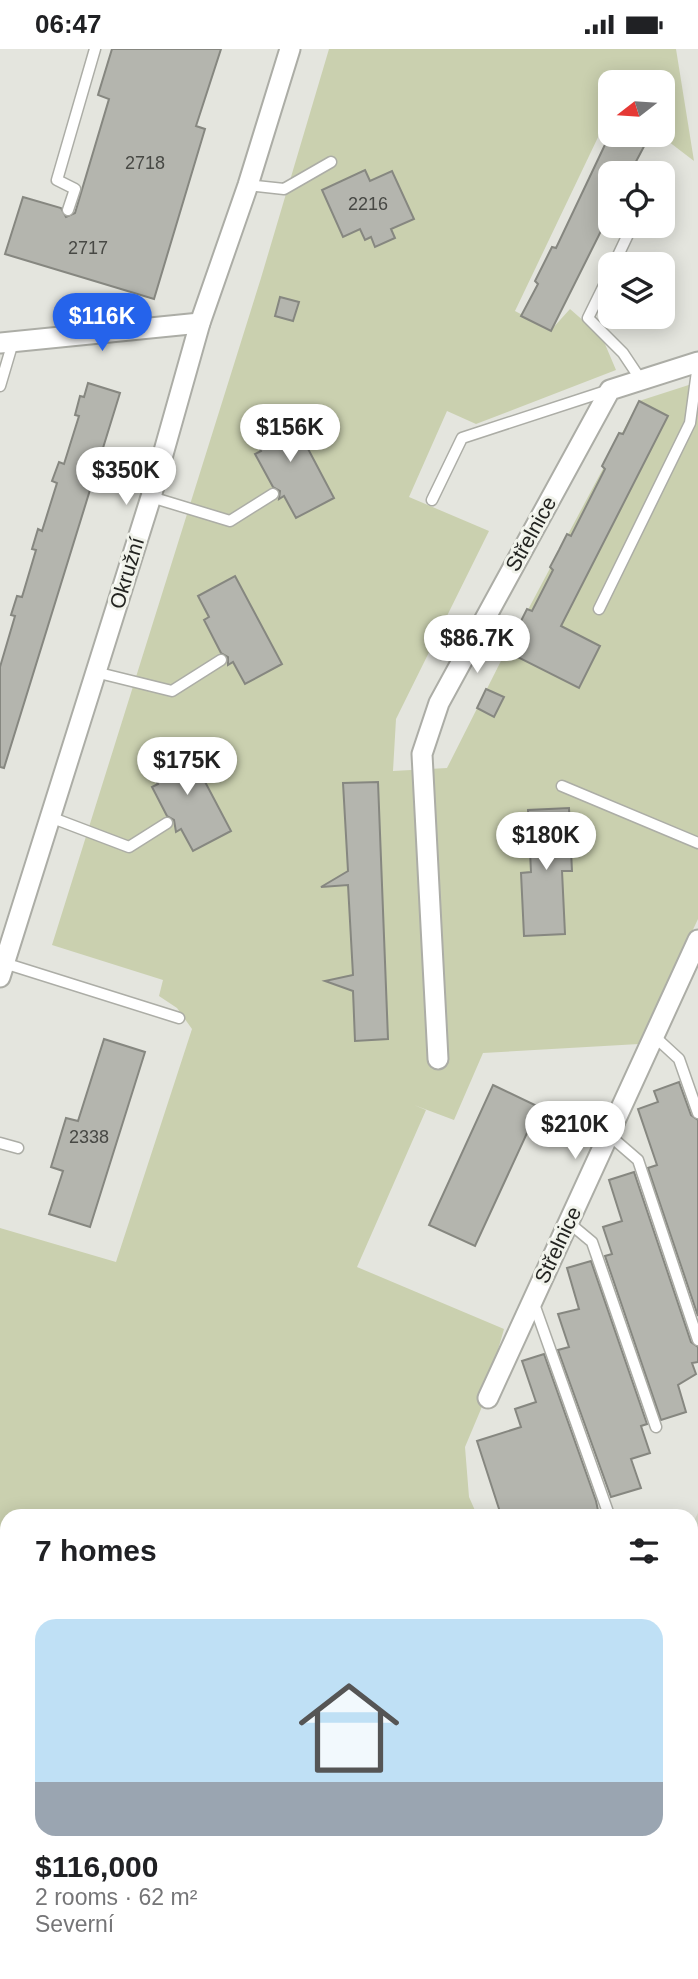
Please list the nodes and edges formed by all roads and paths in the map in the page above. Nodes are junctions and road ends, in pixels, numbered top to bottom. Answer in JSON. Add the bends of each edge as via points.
{"nodes":[{"id":1,"x":96,"y":49,"type":"edge"},
{"id":2,"x":290,"y":49,"type":"edge"},
{"id":3,"x":331,"y":162,"type":"dead end"},
{"id":4,"x":248,"y":185,"type":"junction"},
{"id":5,"x":68,"y":210,"type":"dead end"},
{"id":6,"x":598,"y":298,"type":"edge"},
{"id":7,"x":200,"y":323,"type":"junction"},
{"id":8,"x":598,"y":329,"type":"edge"},
{"id":9,"x":598,"y":329,"type":"edge"},
{"id":10,"x":6,"y":343,"type":"edge"},
{"id":11,"x":698,"y":363,"type":"edge"},
{"id":12,"x":641,"y":380,"type":"junction"},
{"id":13,"x":0,"y":386,"type":"edge"},
{"id":14,"x":610,"y":390,"type":"junction"},
{"id":15,"x":273,"y":494,"type":"dead end"},
{"id":16,"x":151,"y":497,"type":"junction"},
{"id":17,"x":432,"y":500,"type":"dead end"},
{"id":18,"x":600,"y":609,"type":"dead end"},
{"id":19,"x":221,"y":660,"type":"dead end"},
{"id":20,"x":96,"y":672,"type":"junction"},
{"id":21,"x":562,"y":786,"type":"dead end"},
{"id":22,"x":50,"y":817,"type":"junction"},
{"id":23,"x":167,"y":823,"type":"dead end"},
{"id":24,"x":698,"y":843,"type":"edge"},
{"id":25,"x":698,"y":940,"type":"edge"},
{"id":26,"x":2,"y":970,"type":"edge"},
{"id":27,"x":179,"y":1018,"type":"dead end"},
{"id":28,"x":654,"y":1036,"type":"junction"},
{"id":29,"x":438,"y":1059,"type":"dead end"},
{"id":30,"x":698,"y":1113,"type":"edge"},
{"id":31,"x":609,"y":1135,"type":"junction"},
{"id":32,"x":0,"y":1143,"type":"edge"},
{"id":33,"x":18,"y":1148,"type":"dead end"},
{"id":34,"x":568,"y":1222,"type":"junction"},
{"id":35,"x":532,"y":1301,"type":"junction"},
{"id":36,"x":698,"y":1340,"type":"edge"},
{"id":37,"x":488,"y":1398,"type":"dead end"},
{"id":38,"x":656,"y":1427,"type":"dead end"},
{"id":39,"x":607,"y":1509,"type":"edge"}],
"edges":[{"from":1,"to":5,"type":"lane","via":[[57,180],[75,189]]},
{"from":2,"to":4,"type":"street","name":"Okružní"},
{"from":3,"to":4,"type":"lane","via":[[284,189]]},
{"from":4,"to":7,"type":"street","name":"Okružní"},
{"from":6,"to":9,"type":"lane","via":[[588,319]]},
{"from":7,"to":10,"type":"street"},
{"from":7,"to":16,"type":"street","name":"Okružní"},
{"from":8,"to":12,"type":"lane","via":[[623,353]]},
{"from":10,"to":13,"type":"lane"},
{"from":11,"to":12,"type":"street"},
{"from":11,"to":18,"type":"lane","via":[[690,423]]},
{"from":12,"to":14,"type":"street"},
{"from":14,"to":17,"type":"lane","via":[[462,438]]},
{"from":14,"to":29,"type":"street","name":"Střelnice","via":[[439,703],[422,754]]},
{"from":15,"to":16,"type":"lane","via":[[230,521]]},
{"from":16,"to":20,"type":"street","name":"Okružní"},
{"from":19,"to":20,"type":"lane","via":[[172,691]]},
{"from":20,"to":22,"type":"street","name":"Okružní"},
{"from":21,"to":24,"type":"lane"},
{"from":22,"to":23,"type":"lane","via":[[129,847]]},
{"from":22,"to":26,"type":"street","name":"Okružní"},
{"from":25,"to":28,"type":"street","name":"Střelnice"},
{"from":26,"to":27,"type":"lane"},
{"from":28,"to":30,"type":"lane","via":[[680,1059]]},
{"from":28,"to":31,"type":"street","name":"Střelnice"},
{"from":31,"to":34,"type":"street","name":"Střelnice"},
{"from":31,"to":36,"type":"lane","via":[[638,1160]]},
{"from":32,"to":33,"type":"lane"},
{"from":34,"to":35,"type":"street","name":"Střelnice"},
{"from":34,"to":38,"type":"lane","via":[[592,1242]]},
{"from":35,"to":37,"type":"street","name":"Střelnice"},
{"from":35,"to":39,"type":"lane"}]}
